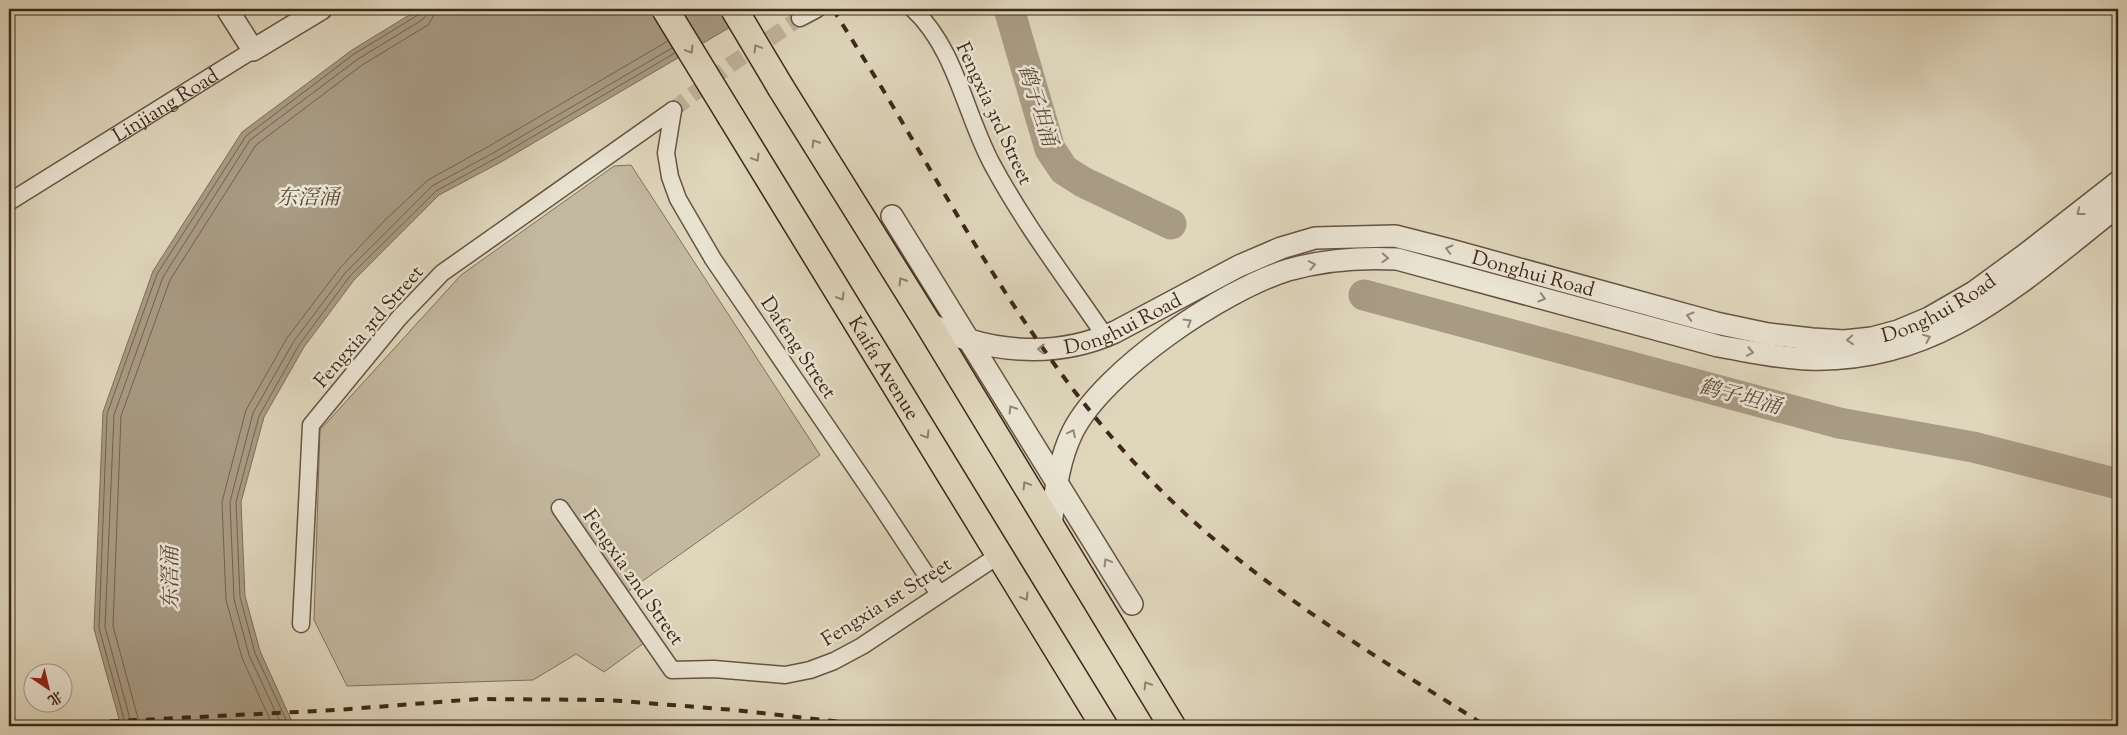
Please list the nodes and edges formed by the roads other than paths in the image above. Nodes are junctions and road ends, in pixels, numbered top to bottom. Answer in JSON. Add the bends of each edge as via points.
{"nodes":[{"id":1,"x":227,"y":9,"type":"edge"},
{"id":2,"x":321,"y":9,"type":"edge"},
{"id":3,"x":665,"y":9,"type":"edge"},
{"id":4,"x":734,"y":9,"type":"edge"},
{"id":5,"x":816,"y":9,"type":"edge"},
{"id":6,"x":913,"y":9,"type":"edge"},
{"id":7,"x":800,"y":18,"type":"tunnel mouth"},
{"id":8,"x":253,"y":50,"type":"junction"},
{"id":9,"x":672,"y":110,"type":"joint"},
{"id":10,"x":2118,"y":182,"type":"edge"},
{"id":11,"x":9,"y":202,"type":"edge"},
{"id":12,"x":2118,"y":206,"type":"edge"},
{"id":13,"x":892,"y":216,"type":"dead end"},
{"id":14,"x":927,"y":322,"type":"junction"},
{"id":15,"x":1105,"y":336,"type":"junction"},
{"id":16,"x":968,"y":340,"type":"junction"},
{"id":17,"x":1056,"y":479,"type":"junction"},
{"id":18,"x":560,"y":508,"type":"dead end"},
{"id":19,"x":1051,"y":526,"type":"junction"},
{"id":20,"x":999,"y":555,"type":"junction"},
{"id":21,"x":939,"y":594,"type":"junction"},
{"id":22,"x":1132,"y":604,"type":"dead end"},
{"id":23,"x":301,"y":624,"type":"dead end"},
{"id":24,"x":672,"y":670,"type":"joint"},
{"id":25,"x":1104,"y":726,"type":"edge"},
{"id":26,"x":1172,"y":726,"type":"edge"}],
"edges":[{"from":1,"to":8,"type":"street"},
{"from":2,"to":8,"type":"street","name":"Linjiang Road"},
{"from":3,"to":20,"type":"main road","name":"Kaifa Avenue","one_way":true,"bridge":true},
{"from":14,"to":4,"type":"main road","one_way":true,"bridge":true},
{"from":5,"to":7,"type":"street"},
{"from":6,"to":15,"type":"street","name":"Fengxia 3rd Street","via":[[931,29],[947,58],[977,132],[1007,191]]},
{"from":8,"to":11,"type":"street","name":"Linjiang Road"},
{"from":9,"to":21,"type":"street","name":"Dafeng Street","via":[[666,153],[670,178],[682,206],[713,259]]},
{"from":9,"to":23,"type":"street","name":"Fengxia 3rd Street","via":[[442,273],[399,318],[311,425]]},
{"from":10,"to":15,"type":"street","name":"Donghui Road","one_way":true,"via":[[1974,292],[1929,318],[1872,338],[1844,341],[1768,334],[1716,324],[1395,236],[1315,238],[1281,248],[1239,266]]},
{"from":17,"to":12,"type":"street","name":"Donghui Road","one_way":true,"via":[[1067,444],[1080,418],[1117,377],[1175,329],[1265,279],[1288,270],[1365,257],[1397,259],[1718,346],[1769,356],[1839,358],[1916,343],[1966,320]]},
{"from":13,"to":16,"type":"street"},
{"from":14,"to":16,"type":"street","name":"Donghui Road"},
{"from":19,"to":14,"type":"main road","one_way":true},
{"from":15,"to":16,"type":"street","name":"Donghui Road","one_way":true,"via":[[1077,346],[1043,350]]},
{"from":17,"to":16,"type":"street","one_way":true},
{"from":17,"to":19,"type":"street","name":"Donghui Road"},
{"from":22,"to":17,"type":"street","one_way":true},
{"from":18,"to":24,"type":"street","name":"Fengxia 2nd Street"},
{"from":26,"to":19,"type":"main road","one_way":true},
{"from":20,"to":21,"type":"street","name":"Fengxia 1st Street"},
{"from":20,"to":25,"type":"main road","name":"Kaifa Avenue","one_way":true},
{"from":21,"to":24,"type":"street","name":"Fengxia 1st Street","via":[[862,646],[810,670],[785,675],[714,668]]}]}
